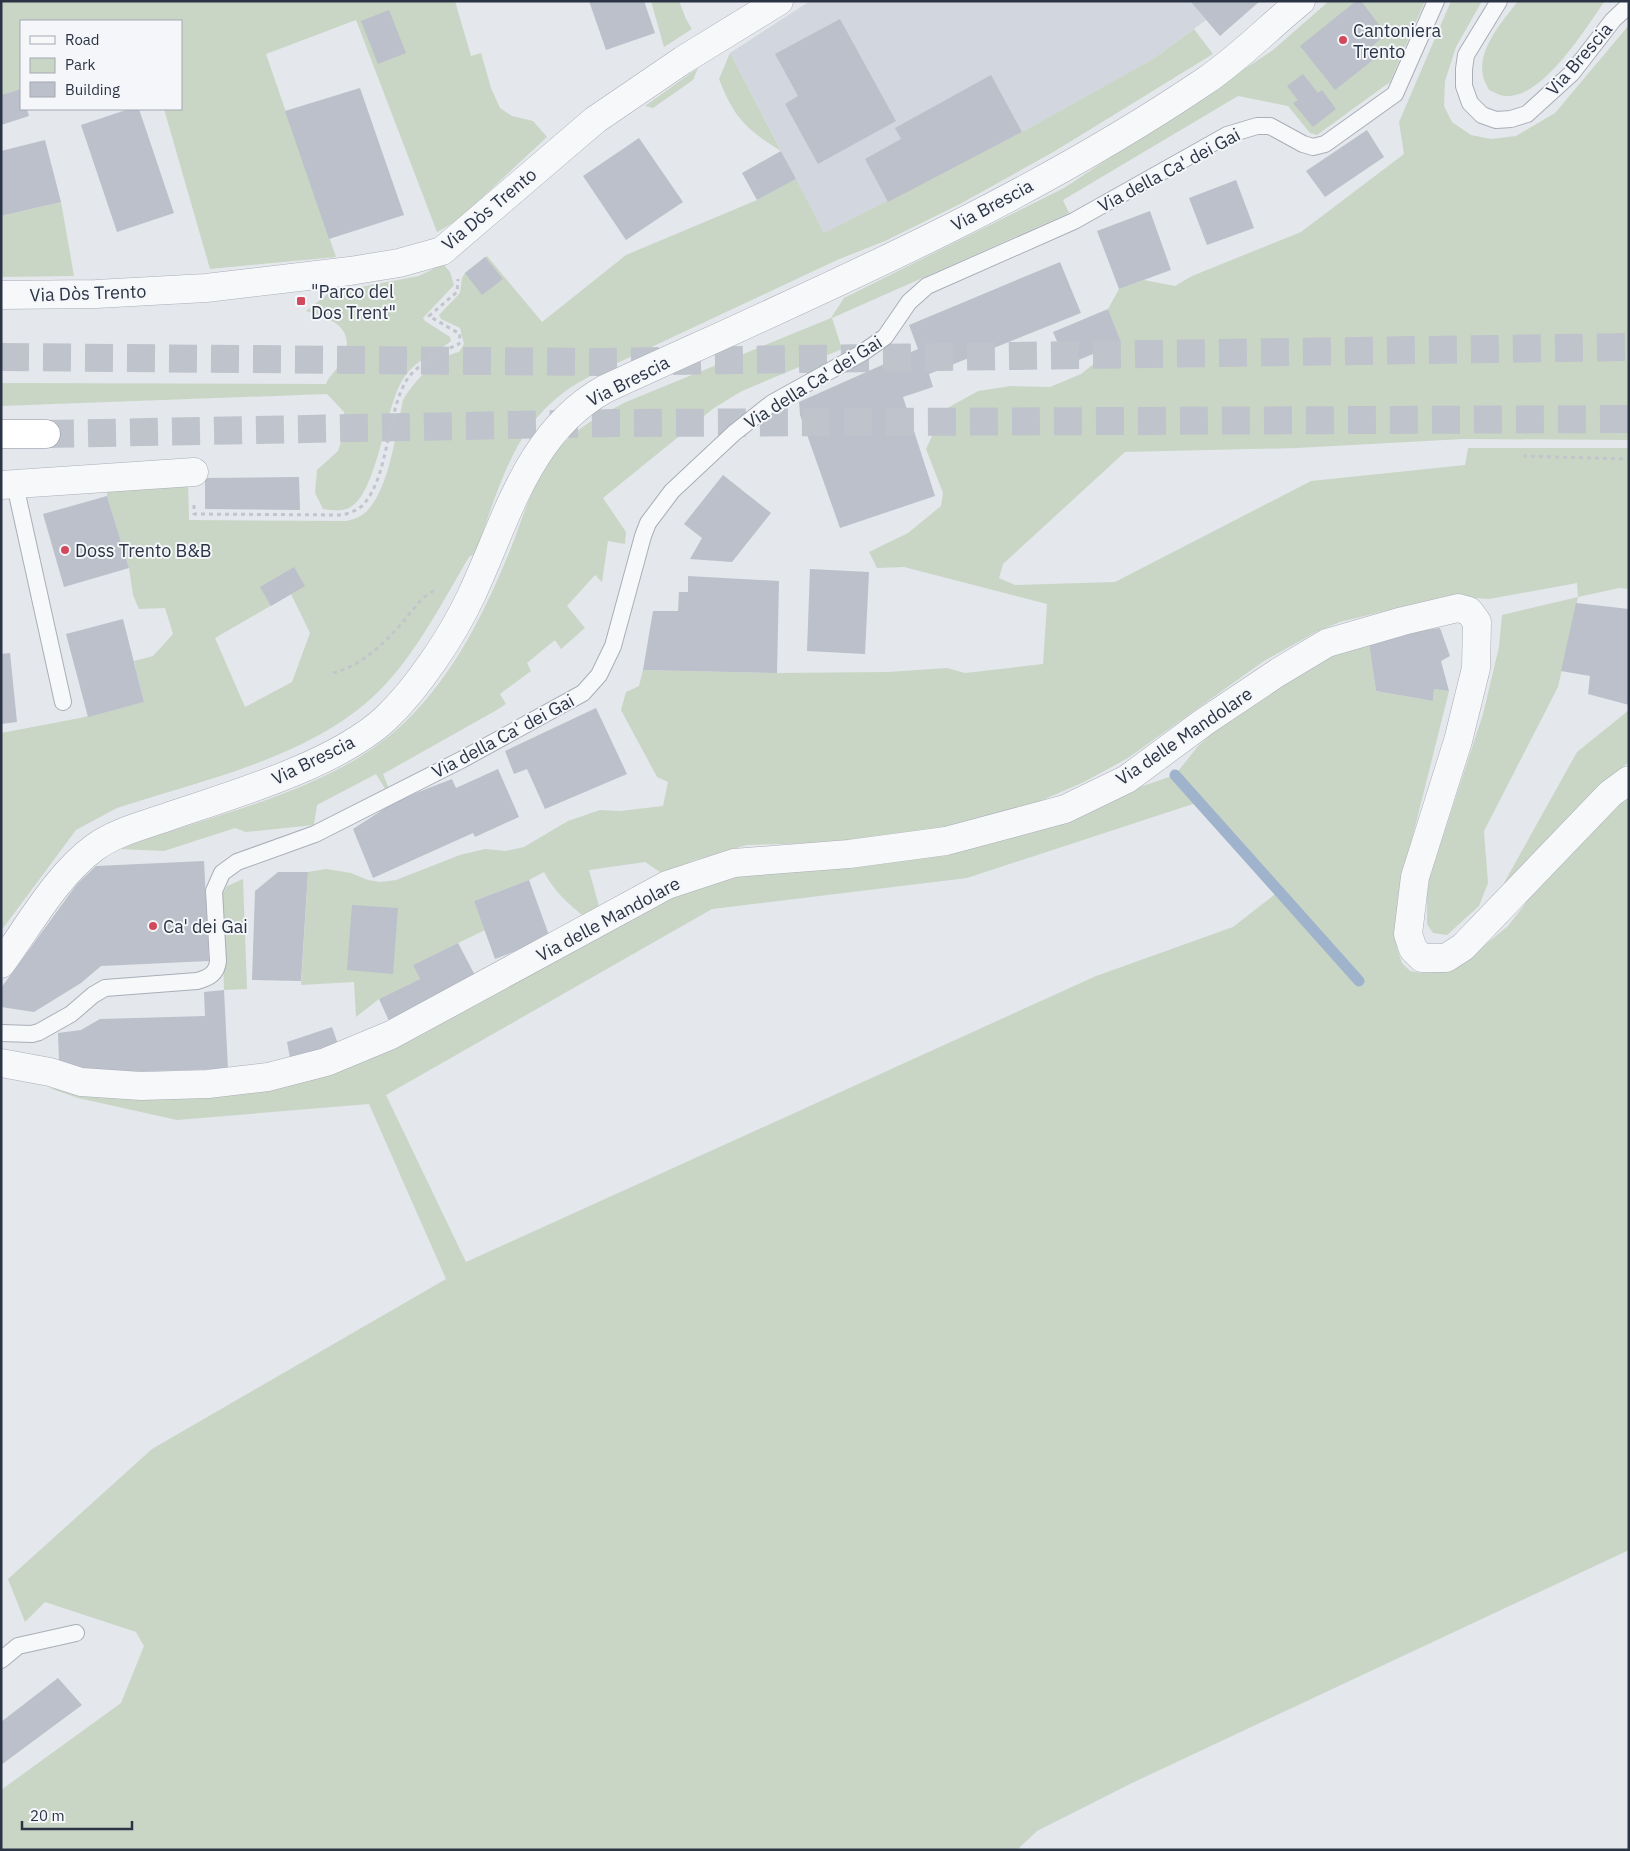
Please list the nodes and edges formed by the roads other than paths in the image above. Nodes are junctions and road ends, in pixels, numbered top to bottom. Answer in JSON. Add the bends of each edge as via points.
{"nodes":[{"id":1,"x":779,"y":1,"type":"edge"},
{"id":2,"x":1301,"y":1,"type":"edge"},
{"id":3,"x":1436,"y":1,"type":"edge"},
{"id":4,"x":1499,"y":1,"type":"edge"},
{"id":5,"x":1629,"y":5,"type":"edge"},
{"id":6,"x":1,"y":294,"type":"edge"},
{"id":7,"x":1,"y":434,"type":"edge"},
{"id":8,"x":46,"y":434,"type":"tunnel mouth"},
{"id":9,"x":194,"y":472,"type":"road end"},
{"id":10,"x":8,"y":485,"type":"edge"},
{"id":11,"x":64,"y":702,"type":"dead end"},
{"id":12,"x":1629,"y":780,"type":"edge"},
{"id":13,"x":1,"y":964,"type":"edge"},
{"id":14,"x":1,"y":1032,"type":"edge"},
{"id":15,"x":1,"y":1063,"type":"edge"},
{"id":16,"x":76,"y":1633,"type":"dead end"},
{"id":17,"x":1,"y":1660,"type":"edge"}],
"edges":[{"from":1,"to":6,"type":"street","name":"Via Dòs Trento","via":[[683,60],[595,120],[442,251],[399,263],[350,271],[206,288],[96,294]]},
{"from":2,"to":13,"type":"street","name":"Via Brescia","via":[[1207,79],[1101,148],[904,252],[583,402],[552,432],[539,450],[448,639],[384,720],[344,748],[286,774],[127,831],[96,847],[71,867]]},
{"from":3,"to":14,"type":"lane","name":"Via della Ca' dei Gai","via":[[1395,94],[1326,144],[1303,144],[1270,126],[1257,126],[1227,135],[1074,221],[927,286],[909,302],[892,328],[875,345],[772,403],[734,432],[672,491],[648,524],[613,646],[599,675],[583,693],[316,834],[230,867],[216,881],[214,891],[218,961],[210,976],[197,981],[105,988],[71,1014],[39,1032]]},
{"from":4,"to":5,"type":"lane","name":"Via Brescia","via":[[1466,55],[1464,69],[1464,86],[1470,103],[1482,115],[1496,120],[1527,114],[1572,73],[1613,20]]},
{"from":7,"to":8,"type":"highway"},
{"from":9,"to":10,"type":"street"},
{"from":10,"to":11,"type":"lane"},
{"from":12,"to":15,"type":"street","name":"Via delle Mandolare","via":[[1610,794],[1464,947],[1446,958],[1435,960],[1422,958],[1413,949],[1408,934],[1416,877],[1458,741],[1476,668],[1477,622],[1469,611],[1458,608],[1327,643],[1204,722],[1126,779],[1065,809],[946,840],[849,854],[734,863],[705,870],[667,885],[391,1035],[326,1062],[268,1077],[208,1084],[140,1086],[81,1082],[50,1072]]},
{"from":16,"to":17,"type":"lane","via":[[18,1646]]}]}
